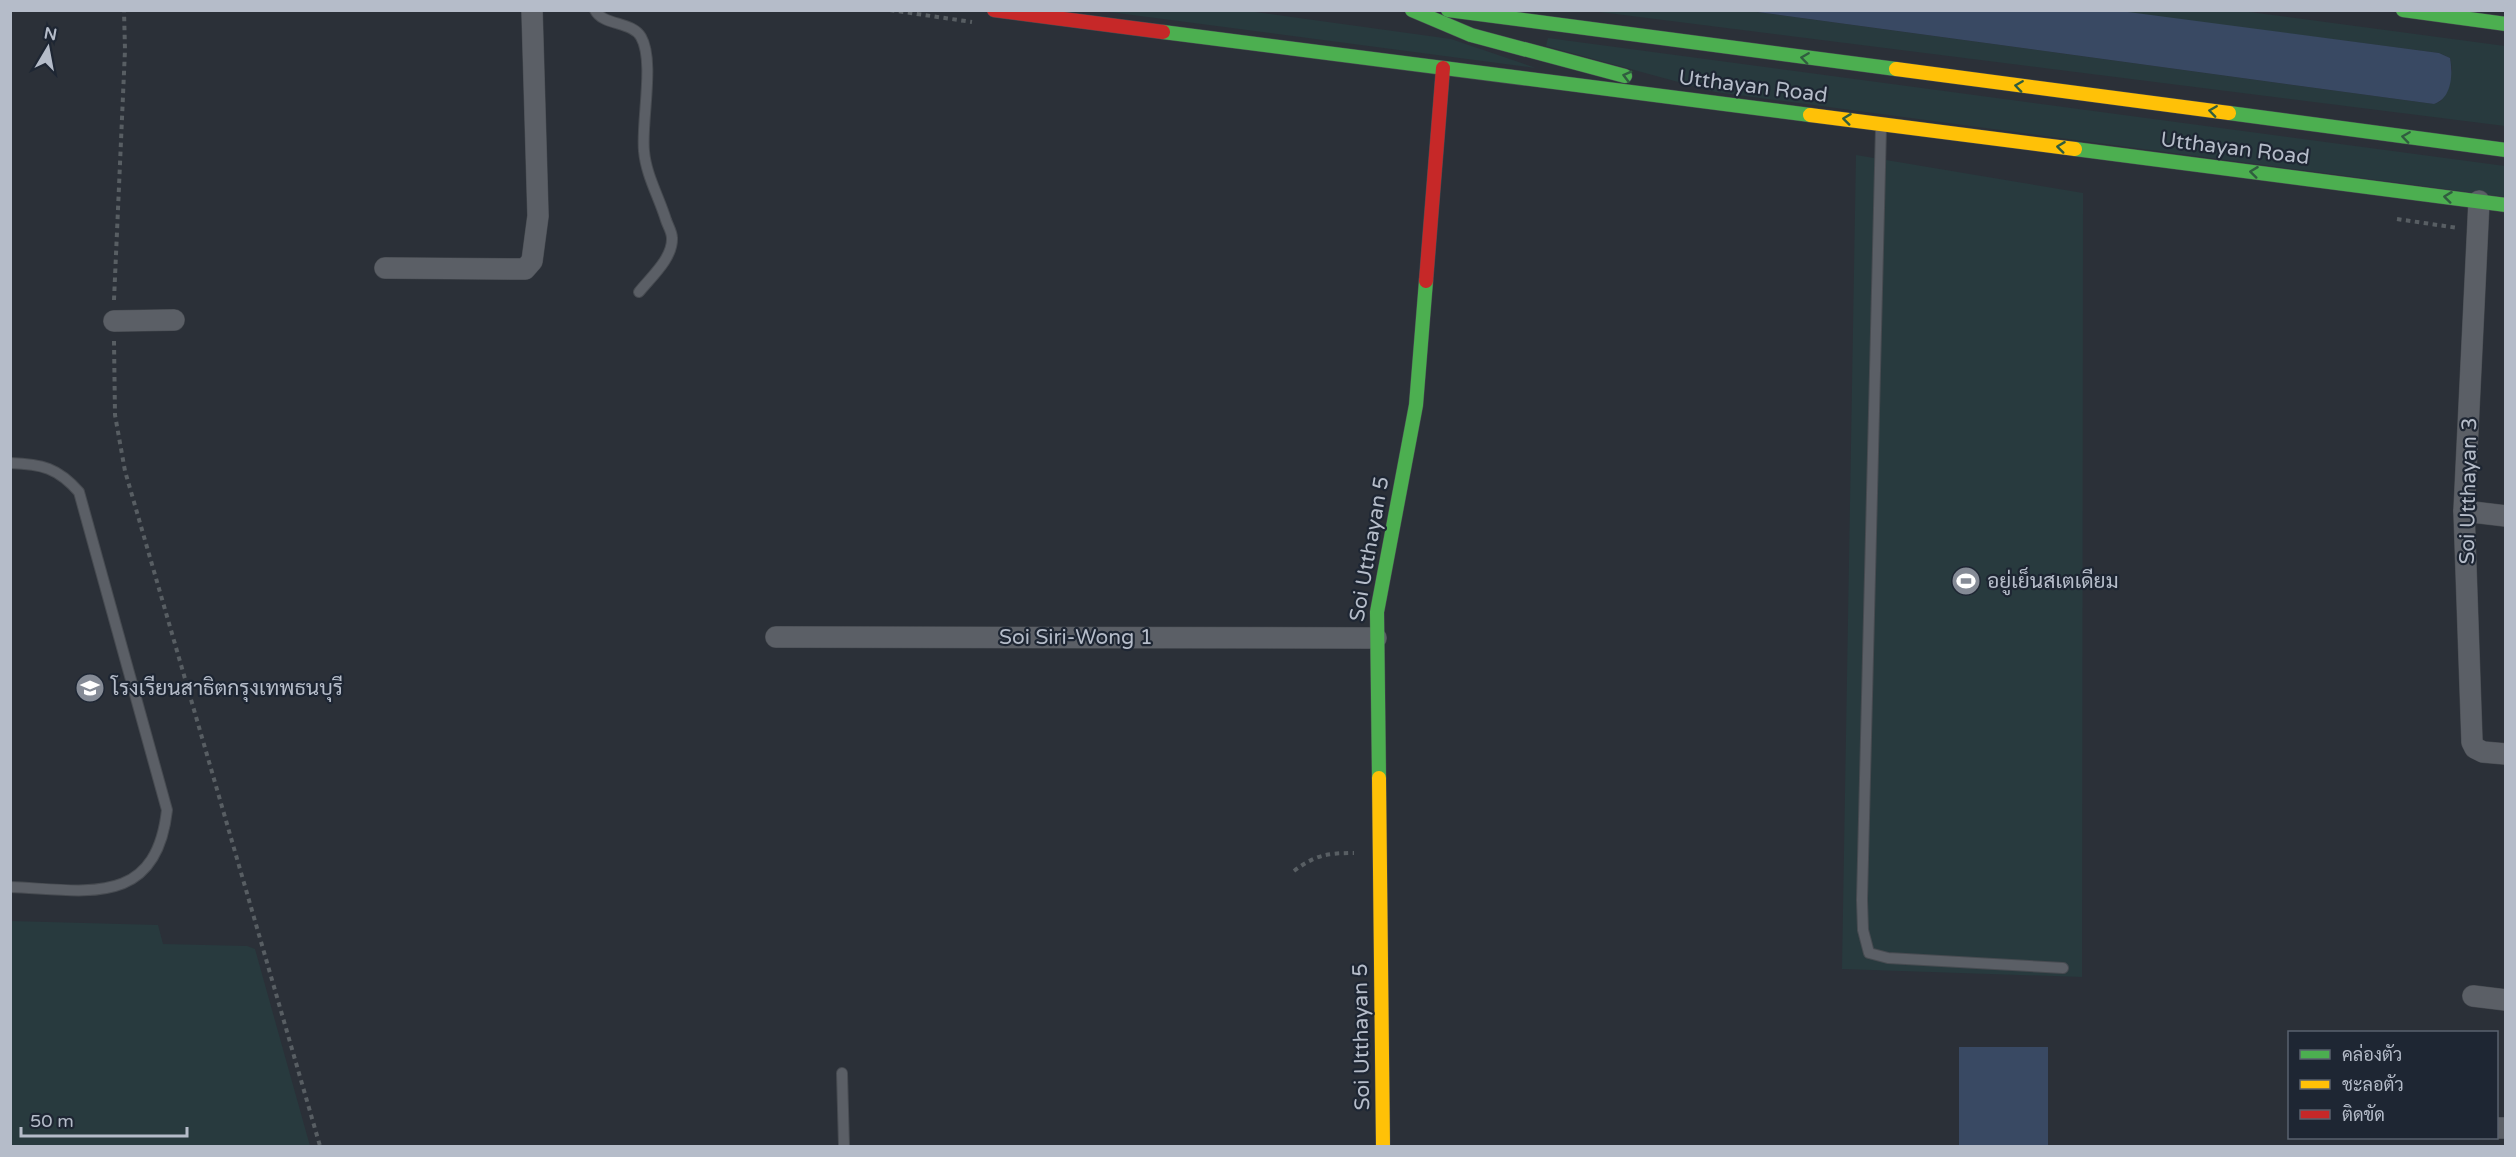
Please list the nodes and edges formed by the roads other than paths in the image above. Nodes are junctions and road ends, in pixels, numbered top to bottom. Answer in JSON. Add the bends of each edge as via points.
{"nodes":[{"id":1,"x":532,"y":10,"type":"edge"},
{"id":2,"x":596,"y":10,"type":"edge"},
{"id":3,"x":994,"y":10,"type":"edge"},
{"id":4,"x":1412,"y":10,"type":"edge"},
{"id":5,"x":1448,"y":10,"type":"edge"},
{"id":6,"x":2403,"y":10,"type":"edge"},
{"id":7,"x":2505,"y":24,"type":"edge"},
{"id":8,"x":1443,"y":68,"type":"junction"},
{"id":9,"x":1723,"y":104,"type":"junction"},
{"id":10,"x":1881,"y":124,"type":"junction"},
{"id":11,"x":2505,"y":150,"type":"edge"},
{"id":12,"x":2480,"y":201,"type":"junction"},
{"id":13,"x":2505,"y":205,"type":"edge"},
{"id":14,"x":385,"y":268,"type":"dead end"},
{"id":15,"x":639,"y":292,"type":"dead end"},
{"id":16,"x":174,"y":320,"type":"dead end"},
{"id":17,"x":114,"y":321,"type":"road end"},
{"id":18,"x":10,"y":463,"type":"edge"},
{"id":19,"x":2463,"y":511,"type":"junction"},
{"id":20,"x":2505,"y":516,"type":"edge"},
{"id":21,"x":776,"y":637,"type":"dead end"},
{"id":22,"x":1376,"y":638,"type":"junction"},
{"id":23,"x":2505,"y":754,"type":"edge"},
{"id":24,"x":10,"y":887,"type":"edge"},
{"id":25,"x":2063,"y":968,"type":"dead end"},
{"id":26,"x":2473,"y":996,"type":"dead end"},
{"id":27,"x":2505,"y":1000,"type":"edge"},
{"id":28,"x":842,"y":1073,"type":"dead end"},
{"id":29,"x":844,"y":1146,"type":"edge"},
{"id":30,"x":1383,"y":1146,"type":"edge"}],
"edges":[{"from":1,"to":14,"type":"street","via":[[538,216],[532,261],[525,269]]},
{"from":2,"to":15,"type":"lane","via":[[600,17],[632,28],[645,46],[644,151],[672,237],[667,256]]},
{"from":3,"to":8,"type":"street","name":"Utthayan Road"},
{"from":9,"to":4,"type":"street","one_way":true,"via":[[1471,34]]},
{"from":11,"to":5,"type":"street","name":"Utthayan Road","one_way":true},
{"from":6,"to":7,"type":"street"},
{"from":8,"to":9,"type":"street","name":"Utthayan Road"},
{"from":8,"to":22,"type":"street","name":"Soi Utthayan 5","via":[[1416,405],[1377,612]]},
{"from":10,"to":9,"type":"street","name":"Utthayan Road","one_way":true},
{"from":12,"to":10,"type":"street","name":"Utthayan Road","one_way":true},
{"from":10,"to":25,"type":"lane","via":[[1863,930],[1869,953],[1888,958]]},
{"from":12,"to":13,"type":"street","name":"Utthayan Road"},
{"from":12,"to":19,"type":"street","name":"Soi Utthayan 3"},
{"from":16,"to":17,"type":"street"},
{"from":18,"to":24,"type":"lane","via":[[38,464],[65,476],[79,492],[167,810],[165,833],[154,858],[133,881],[101,890]]},
{"from":19,"to":20,"type":"street"},
{"from":19,"to":23,"type":"street","name":"Soi Utthayan 3","via":[[2472,742],[2483,752]]},
{"from":21,"to":22,"type":"street","name":"Soi Siri-Wong 1"},
{"from":22,"to":30,"type":"street","name":"Soi Utthayan 5"},
{"from":26,"to":27,"type":"street"},
{"from":28,"to":29,"type":"lane"}]}
